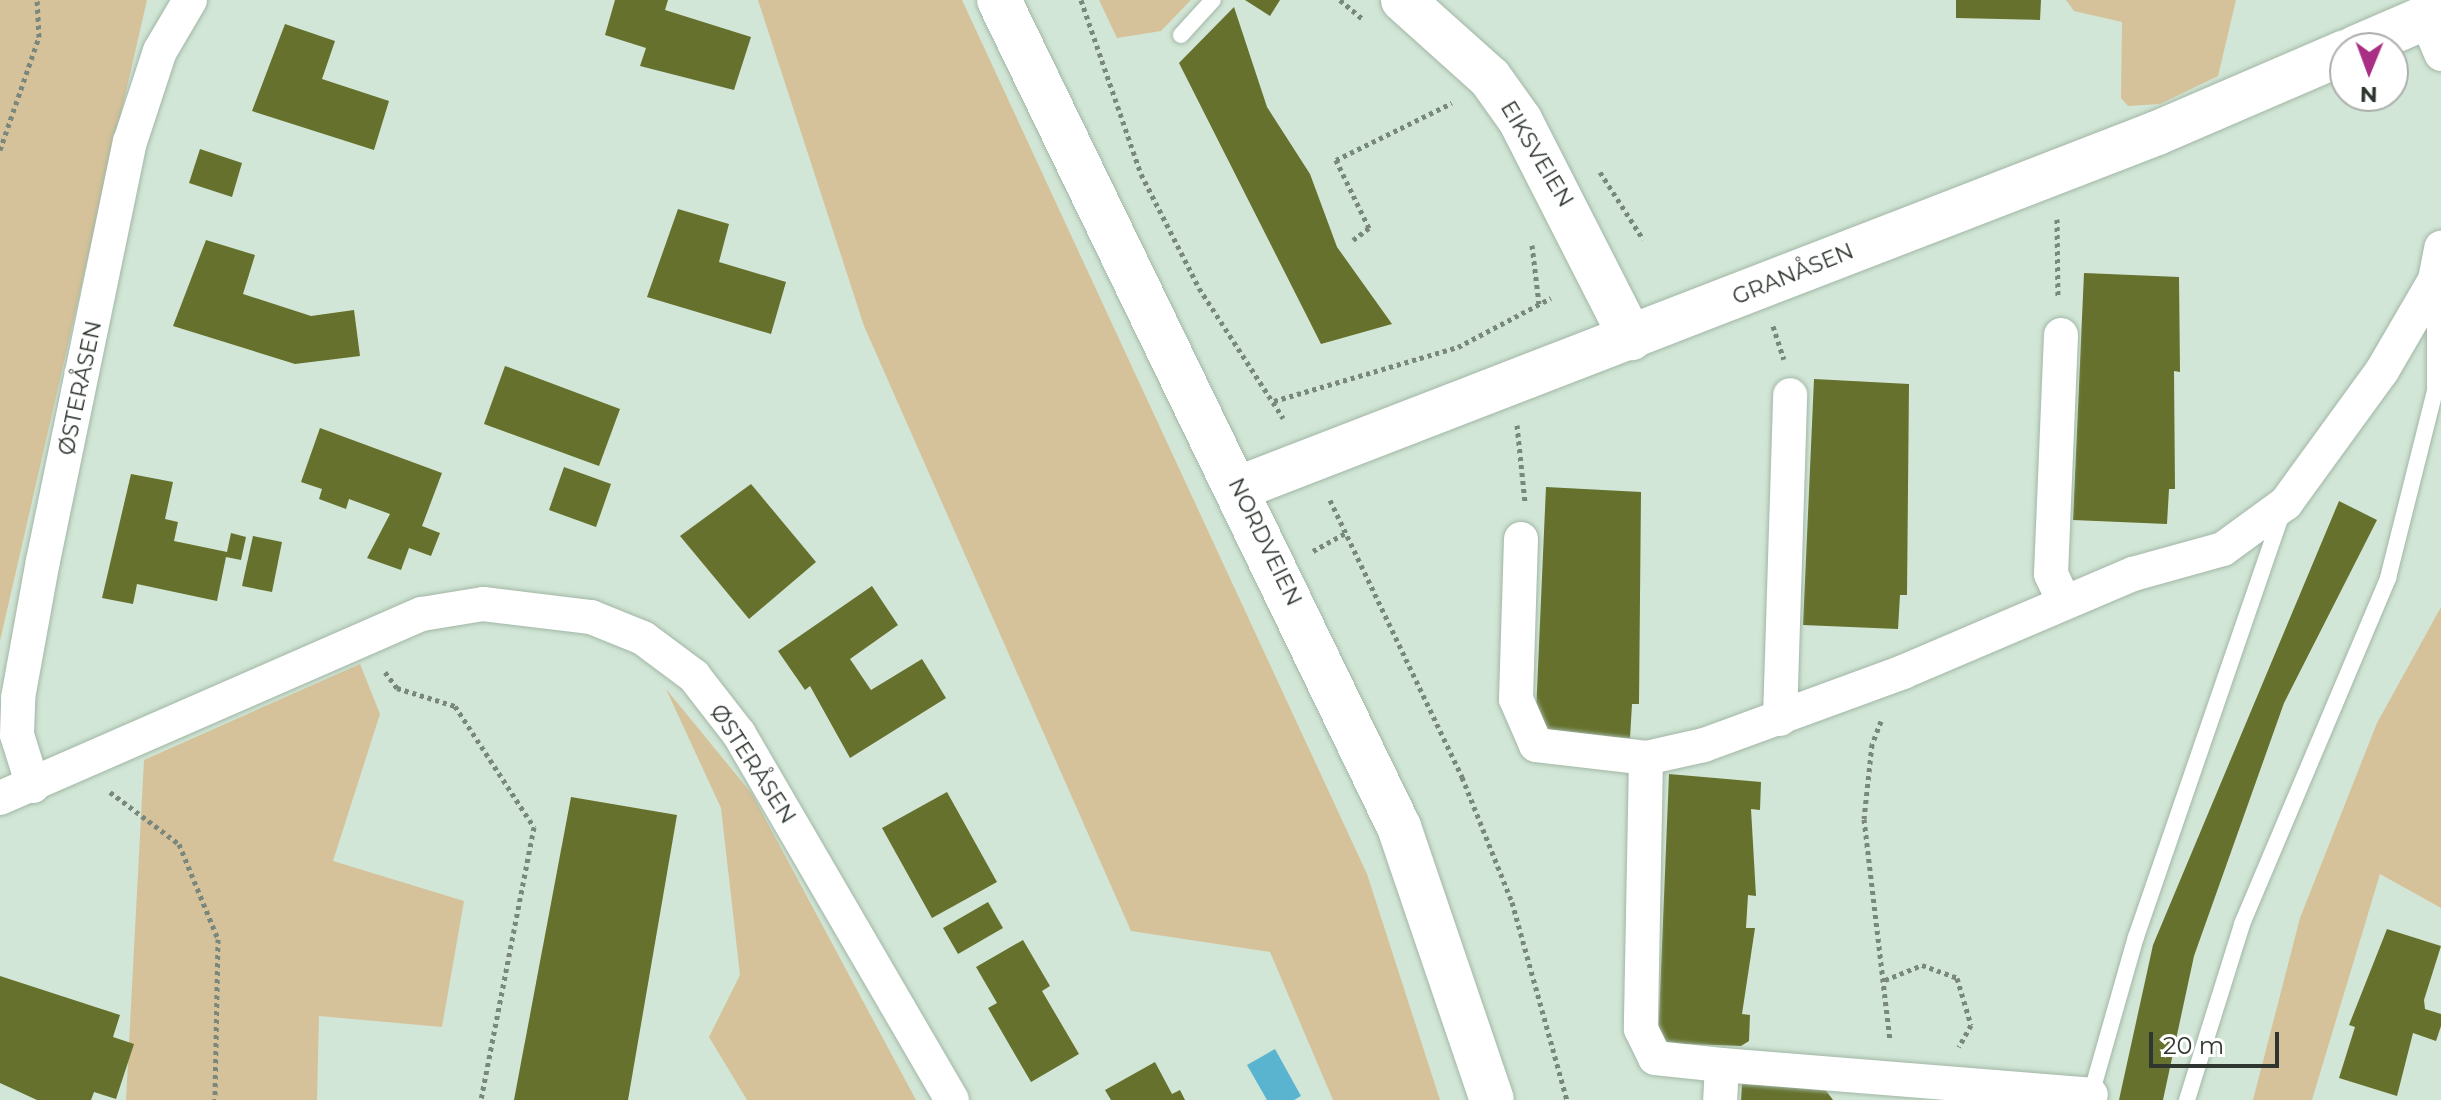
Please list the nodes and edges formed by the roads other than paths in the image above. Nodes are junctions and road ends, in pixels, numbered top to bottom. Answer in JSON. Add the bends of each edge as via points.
{"nodes":[{"id":1,"x":190,"y":0,"type":"edge"},
{"id":2,"x":999,"y":0,"type":"edge"},
{"id":3,"x":1213,"y":0,"type":"edge"},
{"id":4,"x":1385,"y":12,"type":"edge"},
{"id":5,"x":2436,"y":28,"type":"edge"},
{"id":6,"x":1181,"y":35,"type":"dead end"},
{"id":7,"x":2409,"y":35,"type":"edge"},
{"id":8,"x":2329,"y":58,"type":"edge"},
{"id":9,"x":2438,"y":264,"type":"edge"},
{"id":10,"x":2061,"y":335,"type":"road end"},
{"id":11,"x":1631,"y":338,"type":"junction"},
{"id":12,"x":1790,"y":395,"type":"dead end"},
{"id":13,"x":1239,"y":488,"type":"junction"},
{"id":14,"x":2286,"y":503,"type":"junction"},
{"id":15,"x":1521,"y":539,"type":"road end"},
{"id":16,"x":2063,"y":600,"type":"junction"},
{"id":17,"x":1780,"y":719,"type":"junction"},
{"id":18,"x":1646,"y":758,"type":"junction"},
{"id":19,"x":33,"y":786,"type":"junction"},
{"id":20,"x":0,"y":798,"type":"edge"},
{"id":21,"x":1722,"y":1065,"type":"junction"},
{"id":22,"x":2090,"y":1097,"type":"edge"},
{"id":23,"x":952,"y":1100,"type":"edge"},
{"id":24,"x":1492,"y":1100,"type":"edge"},
{"id":25,"x":1720,"y":1100,"type":"edge"},
{"id":26,"x":2187,"y":1100,"type":"edge"}],
"edges":[{"from":1,"to":19,"type":"street","name":"ØSTERÅSEN","via":[[160,51],[130,142],[43,561],[18,698],[17,735]]},
{"from":2,"to":13,"type":"street","name":"NORDVEIEN"},
{"from":3,"to":6,"type":"lane"},
{"from":4,"to":11,"type":"street","name":"EIKSVEIEN","via":[[1490,78],[1520,120]]},
{"from":5,"to":7,"type":"street"},
{"from":8,"to":11,"type":"street","name":"GRANÅSEN"},
{"from":9,"to":14,"type":"street","via":[[2382,371]]},
{"from":9,"to":26,"type":"lane","via":[[2435,391],[2388,578],[2242,924]]},
{"from":10,"to":16,"type":"street","via":[[2051,574]]},
{"from":11,"to":13,"type":"street","name":"GRANÅSEN"},
{"from":12,"to":17,"type":"street"},
{"from":13,"to":24,"type":"street","name":"NORDVEIEN","via":[[1399,827]]},
{"from":14,"to":16,"type":"street","via":[[2223,549]]},
{"from":14,"to":22,"type":"lane","via":[[2136,937]]},
{"from":15,"to":18,"type":"street","via":[[1520,721],[1536,745]]},
{"from":16,"to":17,"type":"street","via":[[1903,672]]},
{"from":17,"to":18,"type":"street"},
{"from":18,"to":21,"type":"street","via":[[1641,1029],[1655,1058]]},
{"from":19,"to":20,"type":"street","name":"ØSTERÅSEN"},
{"from":19,"to":23,"type":"street","name":"ØSTERÅSEN","via":[[356,637],[422,614],[483,604],[591,617],[643,638],[694,676],[739,734]]},
{"from":21,"to":22,"type":"street"},
{"from":21,"to":25,"type":"street"}]}
